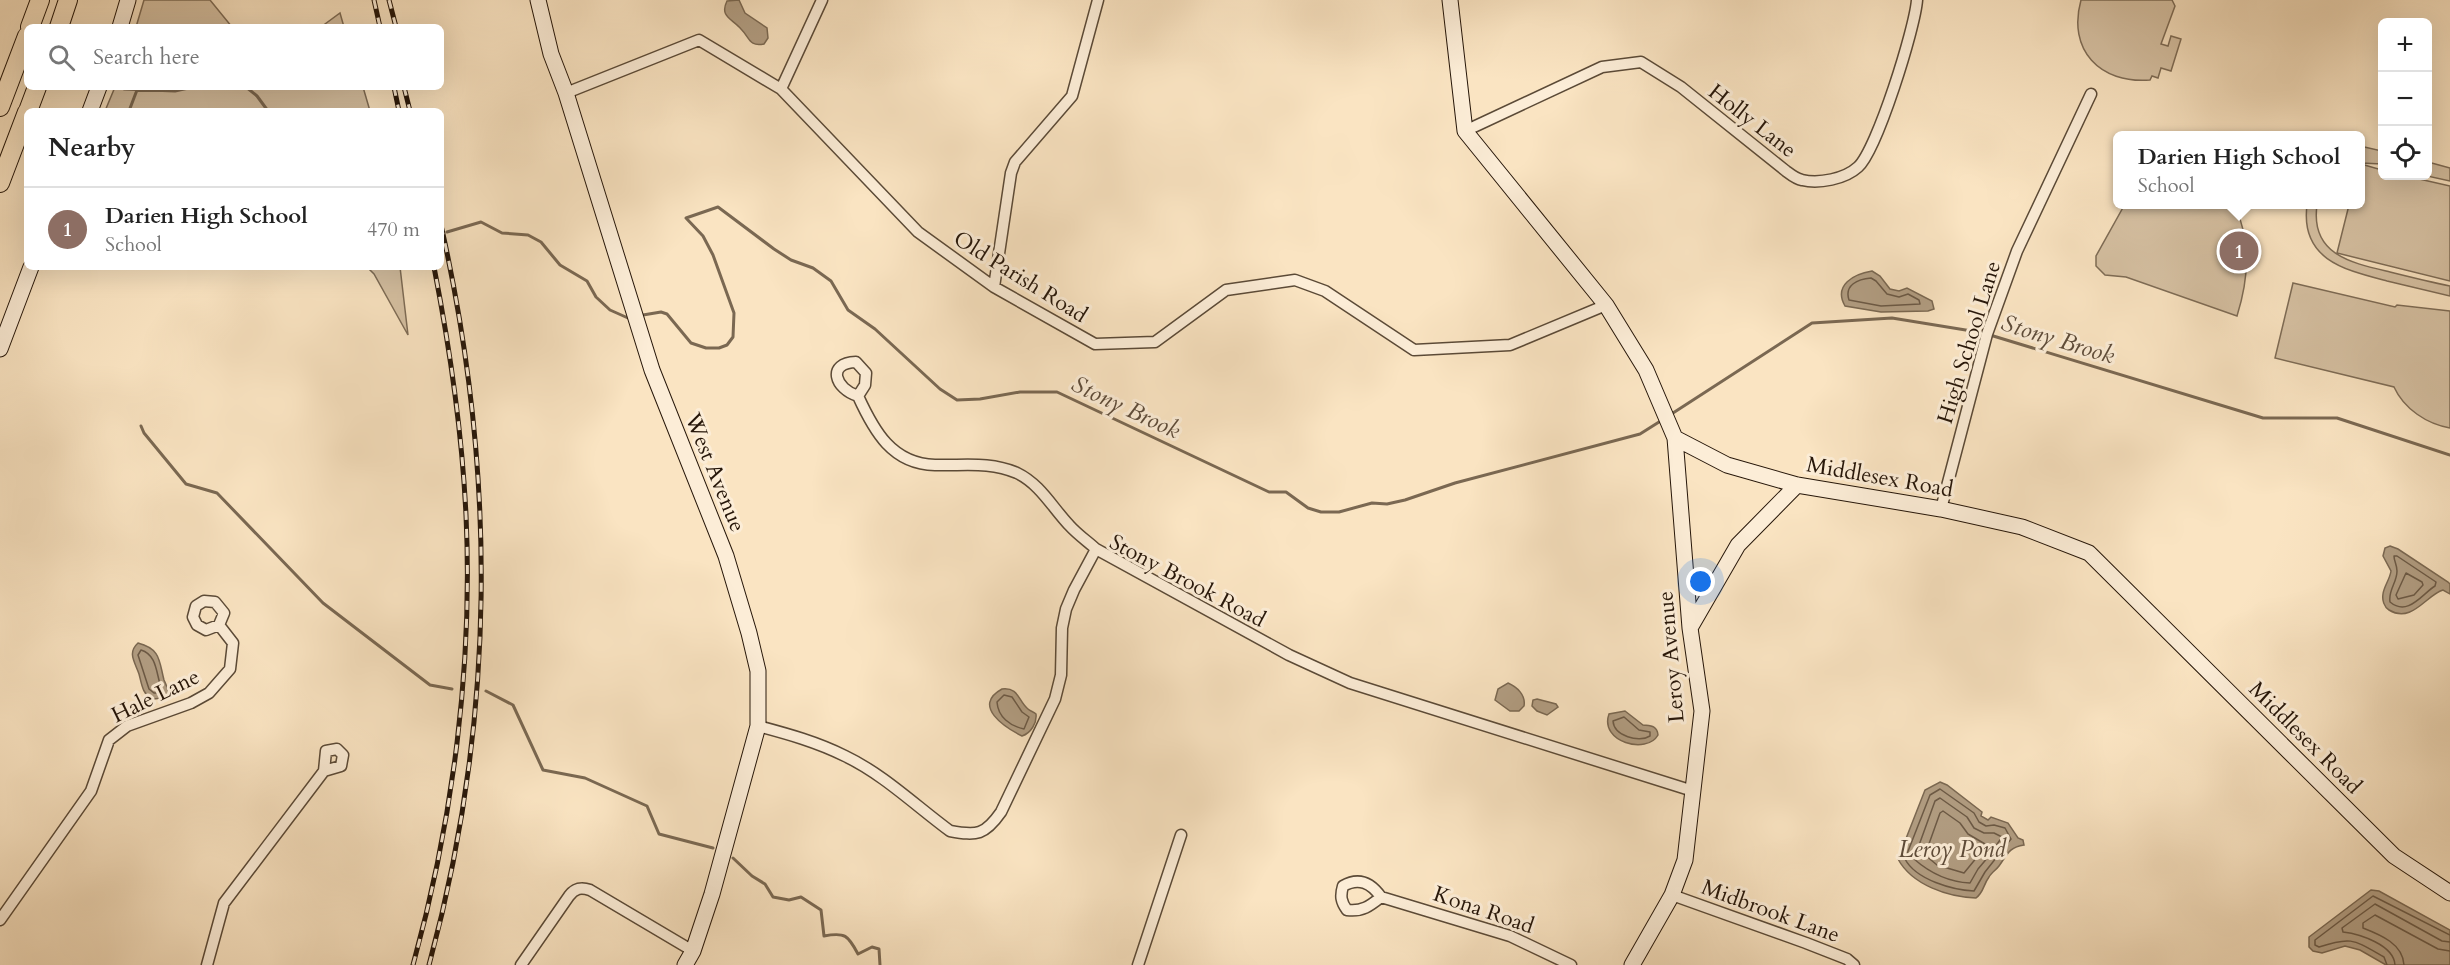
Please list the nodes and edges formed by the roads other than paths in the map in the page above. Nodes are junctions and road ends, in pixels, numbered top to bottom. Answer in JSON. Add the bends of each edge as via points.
{"nodes":[{"id":1,"x":39,"y":0,"type":"edge"},
{"id":2,"x":68,"y":0,"type":"edge"},
{"id":3,"x":128,"y":0,"type":"edge"},
{"id":4,"x":538,"y":0,"type":"edge"},
{"id":5,"x":822,"y":0,"type":"edge"},
{"id":6,"x":1098,"y":0,"type":"edge"},
{"id":7,"x":1450,"y":0,"type":"edge"},
{"id":8,"x":1917,"y":0,"type":"edge"},
{"id":9,"x":31,"y":24,"type":"edge"},
{"id":10,"x":60,"y":24,"type":"edge"},
{"id":11,"x":121,"y":24,"type":"edge"},
{"id":12,"x":24,"y":44,"type":"edge"},
{"id":13,"x":781,"y":89,"type":"junction"},
{"id":14,"x":36,"y":90,"type":"edge"},
{"id":15,"x":98,"y":90,"type":"edge"},
{"id":16,"x":566,"y":93,"type":"junction"},
{"id":17,"x":2091,"y":94,"type":"dead end"},
{"id":18,"x":0,"y":108,"type":"edge"},
{"id":19,"x":29,"y":108,"type":"edge"},
{"id":20,"x":91,"y":108,"type":"edge"},
{"id":21,"x":24,"y":120,"type":"edge"},
{"id":22,"x":20,"y":131,"type":"junction"},
{"id":23,"x":1466,"y":131,"type":"junction"},
{"id":24,"x":0,"y":183,"type":"edge"},
{"id":25,"x":0,"y":194,"type":"edge"},
{"id":26,"x":30,"y":270,"type":"edge"},
{"id":27,"x":994,"y":287,"type":"junction"},
{"id":28,"x":1606,"y":305,"type":"junction"},
{"id":29,"x":0,"y":349,"type":"edge"},
{"id":30,"x":858,"y":396,"type":"dead end"},
{"id":31,"x":1675,"y":438,"type":"junction"},
{"id":32,"x":1797,"y":484,"type":"junction"},
{"id":33,"x":1941,"y":509,"type":"junction"},
{"id":34,"x":1096,"y":549,"type":"junction"},
{"id":35,"x":219,"y":625,"type":"dead end"},
{"id":36,"x":1690,"y":628,"type":"junction"},
{"id":37,"x":758,"y":726,"type":"junction"},
{"id":38,"x":324,"y":771,"type":"dead end"},
{"id":39,"x":1693,"y":791,"type":"junction"},
{"id":40,"x":1181,"y":835,"type":"dead end"},
{"id":41,"x":2450,"y":892,"type":"edge"},
{"id":42,"x":1672,"y":895,"type":"junction"},
{"id":43,"x":1381,"y":897,"type":"dead end"},
{"id":44,"x":0,"y":920,"type":"edge"},
{"id":45,"x":689,"y":958,"type":"edge"},
{"id":46,"x":207,"y":965,"type":"edge"},
{"id":47,"x":521,"y":965,"type":"edge"},
{"id":48,"x":1138,"y":965,"type":"edge"},
{"id":49,"x":1571,"y":965,"type":"edge"},
{"id":50,"x":1632,"y":965,"type":"edge"},
{"id":51,"x":1854,"y":965,"type":"edge"}],
"edges":[{"from":1,"to":9,"type":"highway"},
{"from":2,"to":10,"type":"highway"},
{"from":3,"to":11,"type":"main road"},
{"from":4,"to":16,"type":"main road","name":"West Avenue","via":[[551,54]]},
{"from":5,"to":13,"type":"street"},
{"from":6,"to":27,"type":"street","via":[[1072,96],[1015,162],[1011,173]]},
{"from":7,"to":23,"type":"main road"},
{"from":8,"to":23,"type":"street","name":"Holly Lane","via":[[1911,36],[1872,145],[1858,167],[1832,180],[1802,180],[1786,171],[1681,87],[1641,62],[1602,67]]},
{"from":12,"to":18,"type":"highway"},
{"from":13,"to":16,"type":"street","name":"Old Parish Road","via":[[699,40]]},
{"from":13,"to":27,"type":"street","name":"Old Parish Road","via":[[918,232]]},
{"from":14,"to":19,"type":"highway"},
{"from":15,"to":20,"type":"main road"},
{"from":16,"to":37,"type":"main road","name":"West Avenue","via":[[652,370],[726,556],[758,671]]},
{"from":17,"to":33,"type":"street","name":"High School Lane","via":[[2013,261],[1987,334]]},
{"from":21,"to":22,"type":"highway"},
{"from":22,"to":24,"type":"highway"},
{"from":22,"to":25,"type":"highway"},
{"from":23,"to":28,"type":"main road"},
{"from":26,"to":29,"type":"main road"},
{"from":27,"to":28,"type":"street","name":"Old Parish Road","via":[[1095,344],[1155,342],[1226,290],[1294,280],[1325,291],[1413,350],[1510,345]]},
{"from":28,"to":31,"type":"main road","via":[[1646,370]]},
{"from":30,"to":34,"type":"street","via":[[880,438],[898,455],[935,465],[971,463],[1019,474],[1034,484]]},
{"from":31,"to":32,"type":"main road","name":"Middlesex Road","via":[[1727,465]]},
{"from":31,"to":36,"type":"main road","name":"Leroy Avenue"},
{"from":32,"to":33,"type":"main road","name":"Middlesex Road"},
{"from":32,"to":36,"type":"main road","via":[[1738,545]]},
{"from":33,"to":41,"type":"main road","name":"Middlesex Road","via":[[2022,526],[2089,553],[2394,856]]},
{"from":34,"to":37,"type":"street","name":"Stony Brook Road","via":[[1066,609],[1061,675],[1055,699],[990,828],[978,833],[950,831],[847,757],[811,741]]},
{"from":34,"to":39,"type":"street","name":"Stony Brook Road","via":[[1270,645],[1350,683]]},
{"from":35,"to":44,"type":"street","name":"Hale Lane","via":[[232,644],[230,669],[222,681],[191,703],[127,726],[109,740],[91,791]]},
{"from":36,"to":39,"type":"main road","name":"Leroy Avenue","via":[[1702,711]]},
{"from":37,"to":45,"type":"main road","name":"West Avenue","via":[[712,894]]},
{"from":38,"to":46,"type":"street","via":[[224,903]]},
{"from":39,"to":42,"type":"main road","name":"Leroy Avenue","via":[[1685,860]]},
{"from":40,"to":48,"type":"street"},
{"from":42,"to":50,"type":"main road","name":"Leroy Avenue"},
{"from":42,"to":51,"type":"street","name":"Midbrook Lane","via":[[1806,943]]},
{"from":43,"to":49,"type":"street","name":"Kona Road","via":[[1510,936]]},
{"from":45,"to":47,"type":"street","via":[[582,888],[568,896]]}]}
